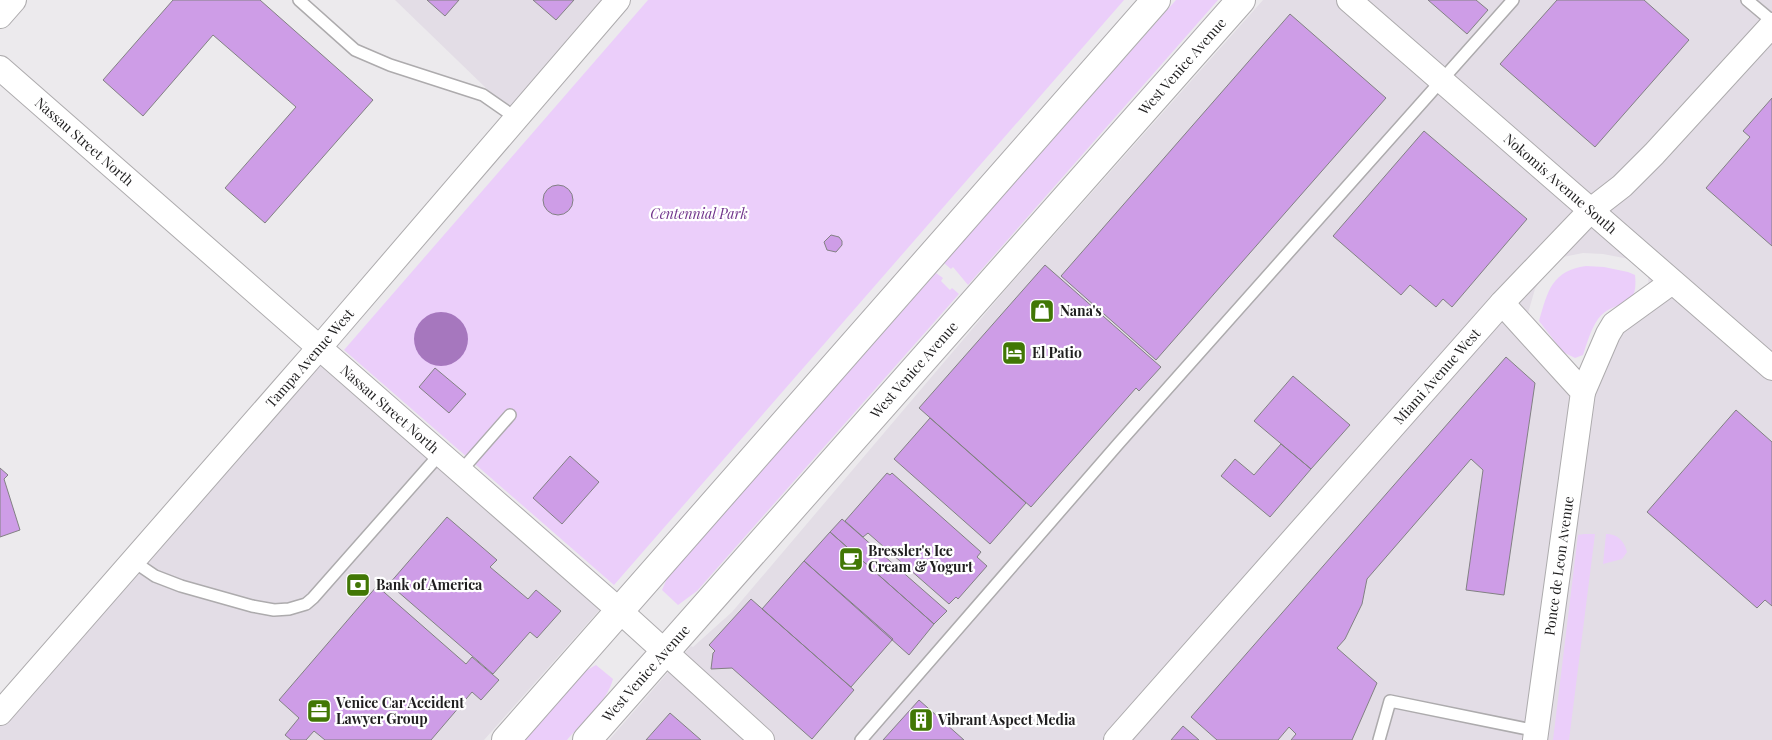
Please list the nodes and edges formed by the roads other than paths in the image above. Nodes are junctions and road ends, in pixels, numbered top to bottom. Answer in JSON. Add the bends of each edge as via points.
{"nodes":[{"id":1,"x":14,"y":0,"type":"edge"},
{"id":2,"x":299,"y":0,"type":"edge"},
{"id":3,"x":618,"y":0,"type":"edge"},
{"id":4,"x":1156,"y":0,"type":"edge"},
{"id":5,"x":1241,"y":0,"type":"edge"},
{"id":6,"x":1349,"y":0,"type":"edge"},
{"id":7,"x":1513,"y":0,"type":"edge"},
{"id":8,"x":1747,"y":0,"type":"edge"},
{"id":9,"x":0,"y":16,"type":"edge"},
{"id":10,"x":1772,"y":23,"type":"edge"},
{"id":11,"x":0,"y":68,"type":"edge"},
{"id":12,"x":1441,"y":81,"type":"junction"},
{"id":13,"x":516,"y":118,"type":"junction"},
{"id":14,"x":1591,"y":210,"type":"junction"},
{"id":15,"x":1672,"y":282,"type":"junction"},
{"id":16,"x":1502,"y":303,"type":"junction"},
{"id":17,"x":319,"y":348,"type":"junction"},
{"id":18,"x":1769,"y":358,"type":"edge"},
{"id":19,"x":1583,"y":392,"type":"junction"},
{"id":20,"x":510,"y":415,"type":"dead end"},
{"id":21,"x":440,"y":454,"type":"junction"},
{"id":22,"x":460,"y":472,"type":"junction"},
{"id":23,"x":133,"y":561,"type":"junction"},
{"id":24,"x":620,"y":611,"type":"junction"},
{"id":25,"x":665,"y":651,"type":"junction"},
{"id":26,"x":0,"y":713,"type":"edge"},
{"id":27,"x":1536,"y":735,"type":"edge"},
{"id":28,"x":506,"y":740,"type":"edge"},
{"id":29,"x":587,"y":740,"type":"edge"},
{"id":30,"x":762,"y":740,"type":"edge"},
{"id":31,"x":861,"y":740,"type":"edge"},
{"id":32,"x":1116,"y":740,"type":"edge"},
{"id":33,"x":1379,"y":740,"type":"edge"}],
"edges":[{"from":1,"to":9,"type":"street"},
{"from":2,"to":13,"type":"lane","via":[[355,50],[483,95]]},
{"from":3,"to":13,"type":"street","name":"Tampa Avenue West"},
{"from":4,"to":24,"type":"street"},
{"from":5,"to":25,"type":"street","name":"West Venice Avenue"},
{"from":6,"to":12,"type":"street","name":"Nokomis Avenue South"},
{"from":7,"to":12,"type":"lane"},
{"from":8,"to":10,"type":"lane"},
{"from":10,"to":14,"type":"street","name":"Miami Avenue West","via":[[1654,154],[1622,186]]},
{"from":11,"to":17,"type":"street","name":"Nassau Street North"},
{"from":12,"to":14,"type":"street","name":"Nokomis Avenue South"},
{"from":12,"to":31,"type":"lane","via":[[978,603]]},
{"from":13,"to":17,"type":"street","name":"Tampa Avenue West"},
{"from":14,"to":15,"type":"street","name":"Nokomis Avenue South"},
{"from":14,"to":16,"type":"street","name":"Miami Avenue West"},
{"from":15,"to":18,"type":"street","name":"Nokomis Avenue South"},
{"from":15,"to":19,"type":"street","name":"Ponce de Leon Avenue","via":[[1614,324]]},
{"from":16,"to":19,"type":"street"},
{"from":16,"to":32,"type":"street","name":"Miami Avenue West"},
{"from":17,"to":21,"type":"street","name":"Nassau Street North"},
{"from":17,"to":23,"type":"street","name":"Tampa Avenue West"},
{"from":19,"to":27,"type":"street","name":"Ponce de Leon Avenue"},
{"from":20,"to":22,"type":"lane"},
{"from":21,"to":22,"type":"street","name":"Nassau Street North"},
{"from":21,"to":23,"type":"lane","via":[[306,604],[274,610],[252,606],[181,586],[155,576]]},
{"from":22,"to":24,"type":"street","name":"Nassau Street North"},
{"from":23,"to":26,"type":"street","name":"Tampa Avenue West"},
{"from":24,"to":25,"type":"street","name":"Nassau Street North"},
{"from":24,"to":28,"type":"street"},
{"from":25,"to":29,"type":"street","name":"West Venice Avenue"},
{"from":25,"to":30,"type":"street","name":"Nassau Street North"},
{"from":27,"to":33,"type":"lane","via":[[1390,701]]}]}
